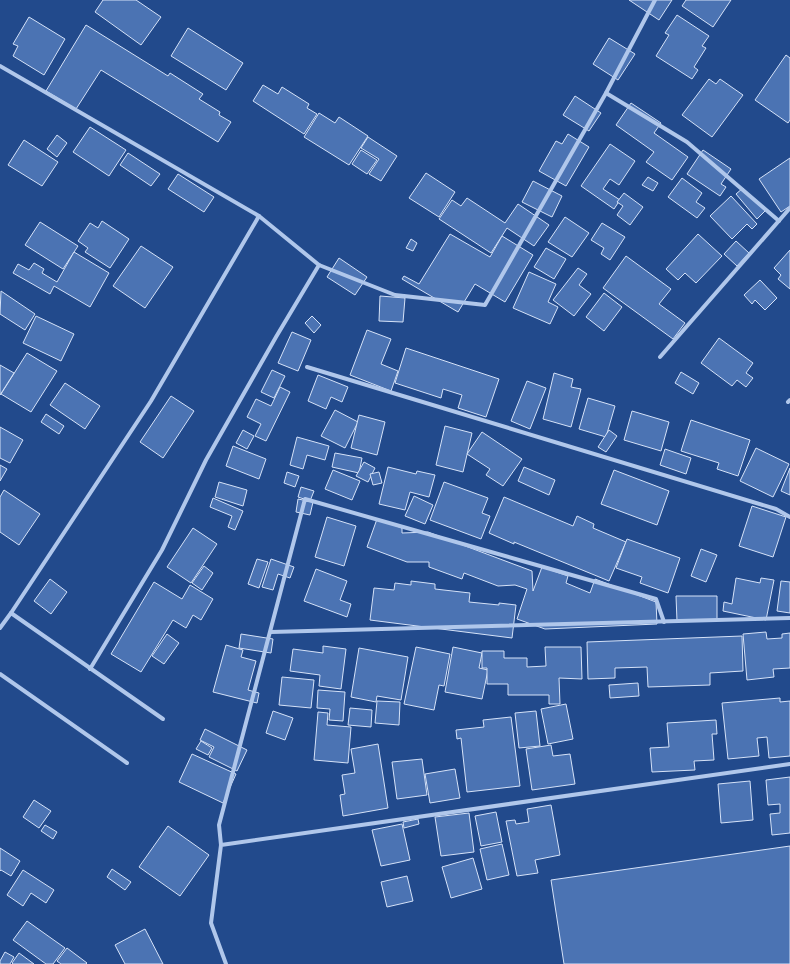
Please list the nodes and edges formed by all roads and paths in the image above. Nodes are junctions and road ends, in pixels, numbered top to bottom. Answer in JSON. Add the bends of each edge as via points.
{"nodes":[{"id":1,"x":655,"y":0,"type":"edge"},
{"id":2,"x":0,"y":66,"type":"edge"},
{"id":3,"x":606,"y":94,"type":"junction"},
{"id":4,"x":790,"y":208,"type":"edge"},
{"id":5,"x":259,"y":216,"type":"junction"},
{"id":6,"x":779,"y":221,"type":"junction"},
{"id":7,"x":320,"y":265,"type":"junction"},
{"id":8,"x":660,"y":357,"type":"dead end"},
{"id":9,"x":306,"y":367,"type":"dead end"},
{"id":10,"x":790,"y":517,"type":"edge"},
{"id":11,"x":11,"y":613,"type":"junction"},
{"id":12,"x":790,"y":618,"type":"edge"},
{"id":13,"x":664,"y":622,"type":"junction"},
{"id":14,"x":0,"y":628,"type":"edge"},
{"id":15,"x":270,"y":632,"type":"junction"},
{"id":16,"x":90,"y":669,"type":"junction"},
{"id":17,"x":0,"y":674,"type":"edge"},
{"id":18,"x":163,"y":719,"type":"dead end"},
{"id":19,"x":127,"y":763,"type":"dead end"},
{"id":20,"x":790,"y":764,"type":"edge"},
{"id":21,"x":221,"y":845,"type":"junction"},
{"id":22,"x":226,"y":964,"type":"edge"}],
"edges":[{"from":1,"to":3,"type":"street"},
{"from":2,"to":5,"type":"street"},
{"from":3,"to":6,"type":"street","via":[[687,142]]},
{"from":3,"to":7,"type":"street","via":[[485,305],[395,295]]},
{"from":4,"to":6,"type":"street"},
{"from":5,"to":7,"type":"street"},
{"from":5,"to":11,"type":"street","via":[[151,401]]},
{"from":6,"to":8,"type":"street"},
{"from":7,"to":16,"type":"street","via":[[210,454],[162,550]]},
{"from":9,"to":10,"type":"street","via":[[776,509]]},
{"from":11,"to":14,"type":"street"},
{"from":11,"to":16,"type":"street"},
{"from":12,"to":13,"type":"street"},
{"from":13,"to":15,"type":"street"},
{"from":13,"to":15,"type":"street","via":[[656,599],[305,499]]},
{"from":15,"to":21,"type":"street","via":[[219,825]]},
{"from":16,"to":18,"type":"street"},
{"from":17,"to":19,"type":"street"},
{"from":20,"to":21,"type":"street"},
{"from":21,"to":22,"type":"street","via":[[211,923]]}]}
